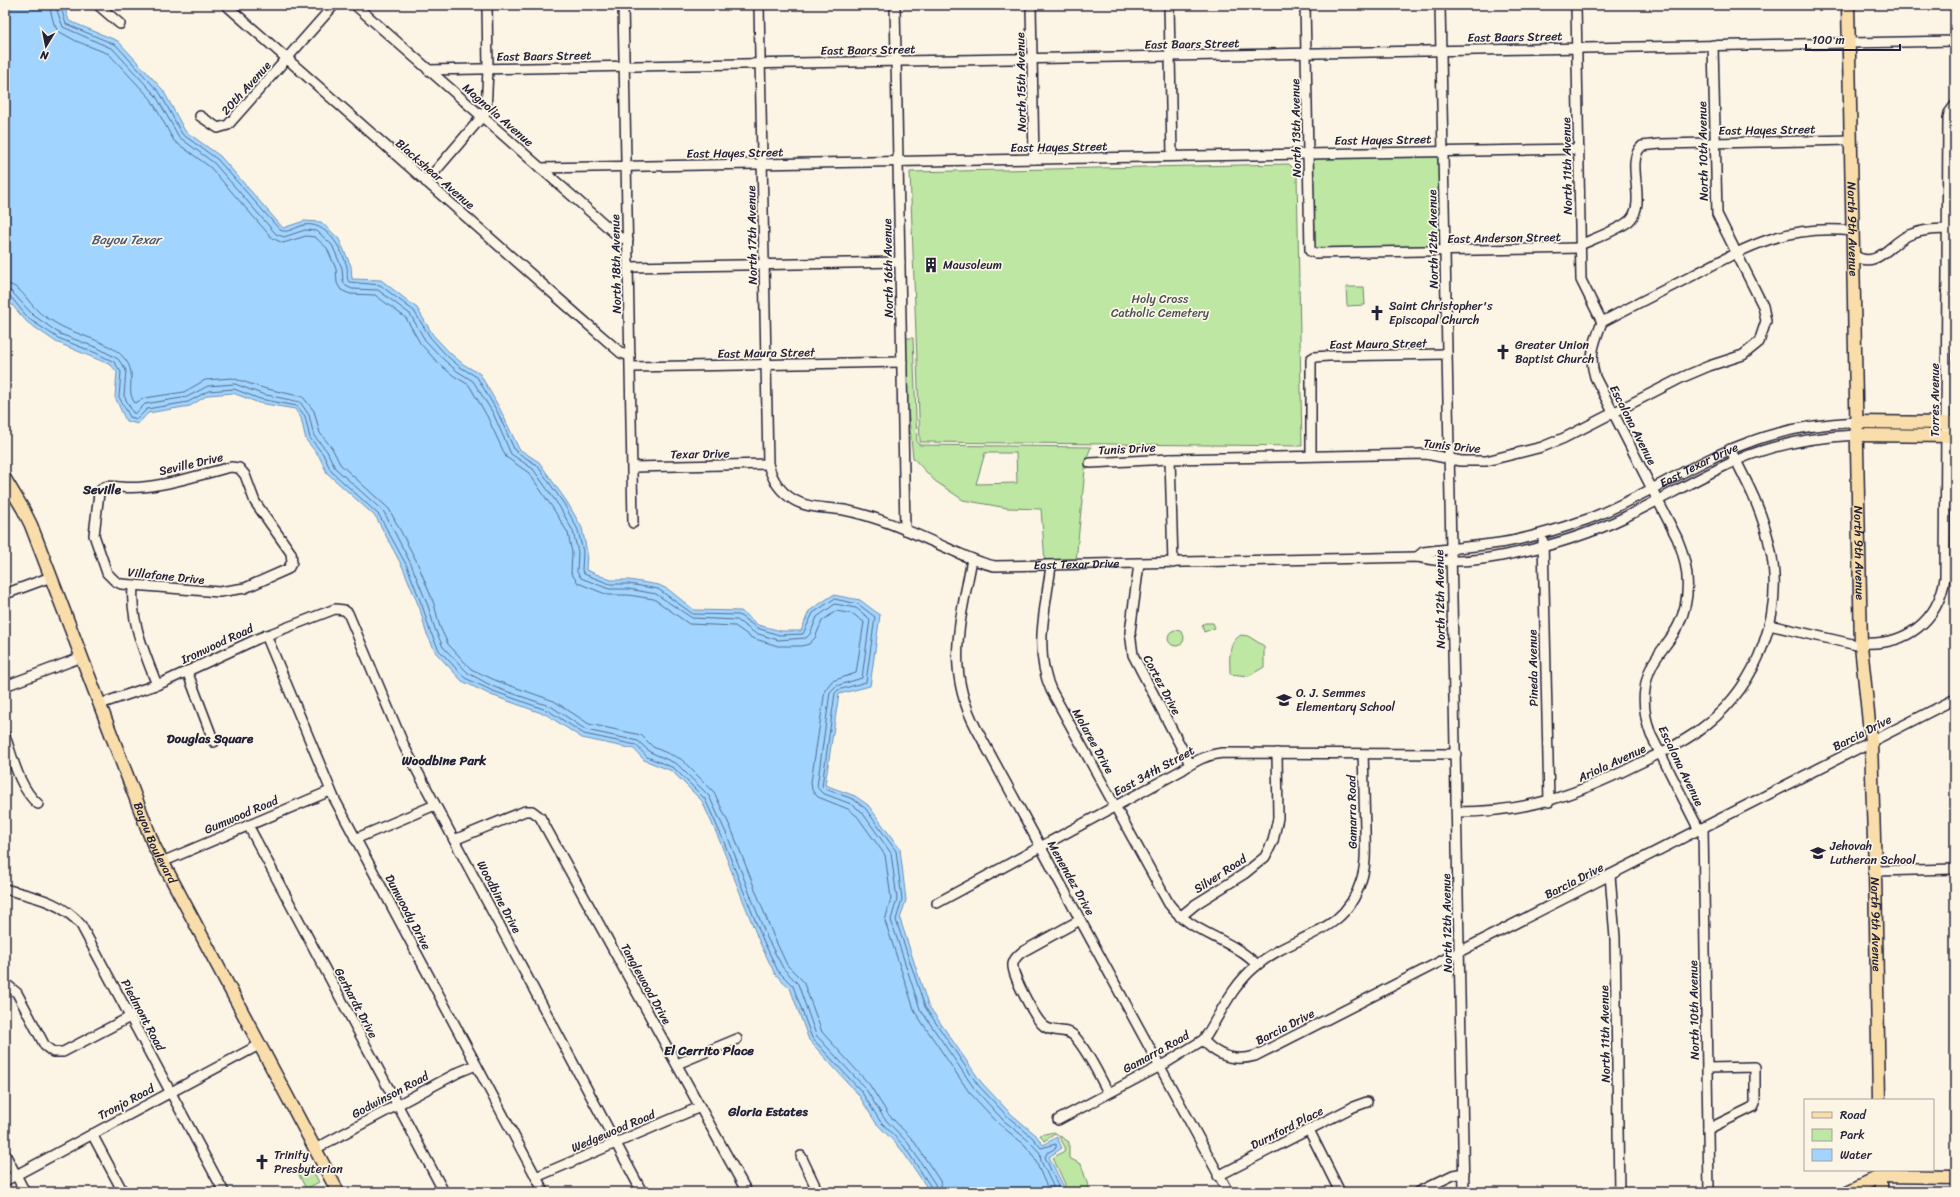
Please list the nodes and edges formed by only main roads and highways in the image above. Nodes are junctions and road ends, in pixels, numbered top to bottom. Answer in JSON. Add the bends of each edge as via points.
{"nodes":[{"id":1,"x":1848,"y":5,"type":"edge"},
{"id":2,"x":1856,"y":422,"type":"junction"},
{"id":3,"x":1951,"y":423,"type":"edge"},
{"id":4,"x":1856,"y":435,"type":"junction"},
{"id":5,"x":1951,"y":436,"type":"edge"},
{"id":6,"x":5,"y":479,"type":"edge"},
{"id":7,"x":1879,"y":1099,"type":"edge"},
{"id":8,"x":1881,"y":1173,"type":"edge"},
{"id":9,"x":1955,"y":1177,"type":"edge"},
{"id":10,"x":338,"y":1192,"type":"edge"},
{"id":11,"x":1847,"y":1192,"type":"edge"},
{"id":12,"x":1882,"y":1192,"type":"edge"}],
"edges":[{"from":1,"to":2,"type":"main road","name":"North 9th Avenue"},
{"from":2,"to":3,"type":"main road","name":"East Texar Drive"},
{"from":2,"to":4,"type":"main road","name":"North 9th Avenue"},
{"from":4,"to":5,"type":"main road","name":"East Texar Drive"},
{"from":4,"to":7,"type":"main road","name":"North 9th Avenue","via":[[1861,645],[1870,742],[1875,871]]},
{"from":6,"to":10,"type":"main road","name":"Bayou Boulevard","via":[[23,509],[51,577],[162,862]]},
{"from":8,"to":9,"type":"main road"},
{"from":8,"to":11,"type":"main road"},
{"from":8,"to":12,"type":"main road"}]}
